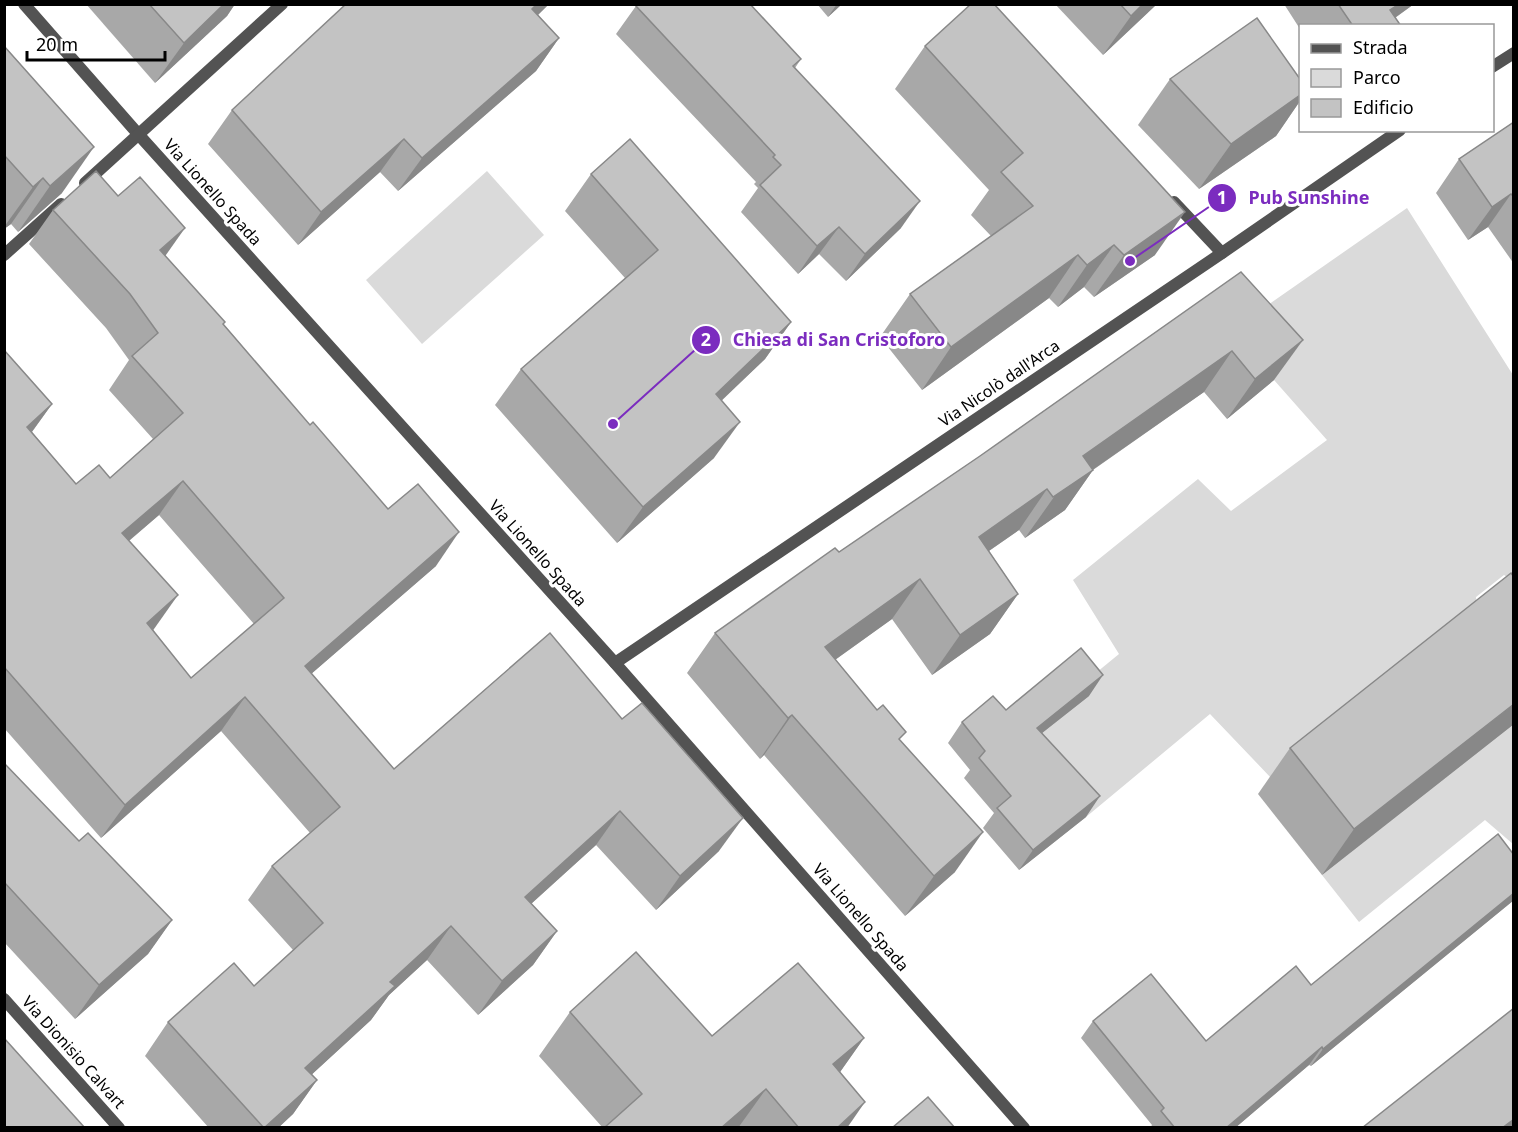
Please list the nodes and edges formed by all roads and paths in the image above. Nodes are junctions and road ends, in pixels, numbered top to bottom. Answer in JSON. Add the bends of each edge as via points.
{"nodes":[{"id":1,"x":24,"y":4,"type":"edge"},
{"id":2,"x":282,"y":4,"type":"edge"},
{"id":3,"x":1514,"y":53,"type":"edge"},
{"id":4,"x":1494,"y":66,"type":"edge"},
{"id":5,"x":1397,"y":132,"type":"edge"},
{"id":6,"x":139,"y":135,"type":"junction"},
{"id":7,"x":1166,"y":193,"type":"edge"},
{"id":8,"x":1222,"y":253,"type":"junction"},
{"id":9,"x":4,"y":255,"type":"edge"},
{"id":10,"x":615,"y":663,"type":"junction"},
{"id":11,"x":4,"y":999,"type":"edge"},
{"id":12,"x":119,"y":1128,"type":"edge"},
{"id":13,"x":1024,"y":1128,"type":"edge"}],
"edges":[{"from":1,"to":6,"type":"street","name":"Via Lionello Spada"},
{"from":2,"to":6,"type":"street"},
{"from":3,"to":4,"type":"street"},
{"from":5,"to":8,"type":"street","name":"Via Nicolò dall'Arca"},
{"from":6,"to":9,"type":"street"},
{"from":6,"to":10,"type":"street","name":"Via Lionello Spada"},
{"from":7,"to":8,"type":"street"},
{"from":8,"to":10,"type":"street","name":"Via Nicolò dall'Arca"},
{"from":10,"to":13,"type":"street","name":"Via Lionello Spada"},
{"from":11,"to":12,"type":"street","name":"Via Dionisio Calvart"}]}
